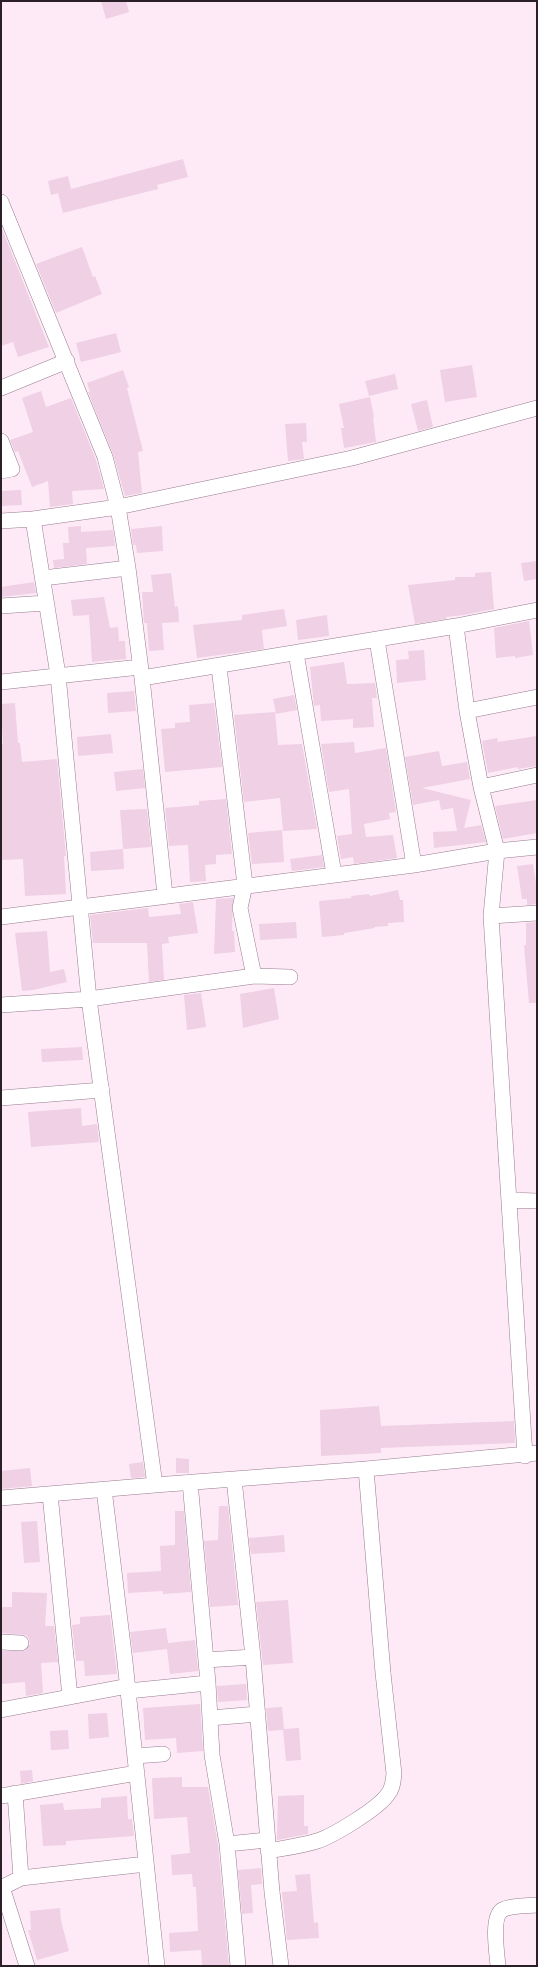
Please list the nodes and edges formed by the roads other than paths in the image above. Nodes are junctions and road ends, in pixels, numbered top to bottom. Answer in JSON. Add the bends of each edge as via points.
{"nodes":[{"id":1,"x":1,"y":202,"type":"edge"},
{"id":2,"x":67,"y":361,"type":"junction"},
{"id":3,"x":1,"y":388,"type":"edge"},
{"id":4,"x":537,"y":408,"type":"edge"},
{"id":5,"x":1,"y":441,"type":"edge"},
{"id":6,"x":1,"y":471,"type":"edge"},
{"id":7,"x":118,"y":507,"type":"junction"},
{"id":8,"x":33,"y":519,"type":"junction"},
{"id":9,"x":1,"y":521,"type":"edge"},
{"id":10,"x":128,"y":568,"type":"junction"},
{"id":11,"x":43,"y":578,"type":"junction"},
{"id":12,"x":46,"y":603,"type":"junction"},
{"id":13,"x":1,"y":606,"type":"edge"},
{"id":14,"x":537,"y":610,"type":"edge"},
{"id":15,"x":456,"y":626,"type":"junction"},
{"id":16,"x":377,"y":640,"type":"junction"},
{"id":17,"x":296,"y":654,"type":"junction"},
{"id":18,"x":219,"y":667,"type":"junction"},
{"id":19,"x":141,"y":672,"type":"junction"},
{"id":20,"x":58,"y":675,"type":"junction"},
{"id":21,"x":1,"y":682,"type":"edge"},
{"id":22,"x":537,"y":698,"type":"edge"},
{"id":23,"x":467,"y":711,"type":"junction"},
{"id":24,"x":537,"y":775,"type":"edge"},
{"id":25,"x":481,"y":787,"type":"junction"},
{"id":26,"x":537,"y":847,"type":"edge"},
{"id":27,"x":497,"y":851,"type":"junction"},
{"id":28,"x":414,"y":865,"type":"junction"},
{"id":29,"x":334,"y":874,"type":"junction"},
{"id":30,"x":245,"y":885,"type":"junction"},
{"id":31,"x":165,"y":895,"type":"junction"},
{"id":32,"x":81,"y":906,"type":"junction"},
{"id":33,"x":537,"y":913,"type":"edge"},
{"id":34,"x":491,"y":916,"type":"junction"},
{"id":35,"x":1,"y":917,"type":"edge"},
{"id":36,"x":254,"y":976,"type":"junction"},
{"id":37,"x":290,"y":977,"type":"dead end"},
{"id":38,"x":90,"y":998,"type":"junction"},
{"id":39,"x":1,"y":1006,"type":"edge"},
{"id":40,"x":102,"y":1090,"type":"junction"},
{"id":41,"x":1,"y":1098,"type":"edge"},
{"id":42,"x":509,"y":1200,"type":"junction"},
{"id":43,"x":537,"y":1201,"type":"edge"},
{"id":44,"x":531,"y":1454,"type":"edge"},
{"id":45,"x":366,"y":1469,"type":"junction"},
{"id":46,"x":234,"y":1479,"type":"junction"},
{"id":47,"x":190,"y":1482,"type":"junction"},
{"id":48,"x":155,"y":1484,"type":"junction"},
{"id":49,"x":104,"y":1489,"type":"junction"},
{"id":50,"x":50,"y":1494,"type":"junction"},
{"id":51,"x":1,"y":1498,"type":"edge"},
{"id":52,"x":1,"y":1642,"type":"edge"},
{"id":53,"x":21,"y":1643,"type":"dead end"},
{"id":54,"x":253,"y":1658,"type":"junction"},
{"id":55,"x":206,"y":1660,"type":"junction"},
{"id":56,"x":208,"y":1683,"type":"junction"},
{"id":57,"x":128,"y":1689,"type":"junction"},
{"id":58,"x":70,"y":1697,"type":"junction"},
{"id":59,"x":1,"y":1710,"type":"edge"},
{"id":60,"x":258,"y":1714,"type":"junction"},
{"id":61,"x":210,"y":1718,"type":"junction"},
{"id":62,"x":163,"y":1754,"type":"dead end"},
{"id":63,"x":135,"y":1756,"type":"junction"},
{"id":64,"x":137,"y":1773,"type":"junction"},
{"id":65,"x":8,"y":1794,"type":"edge"},
{"id":66,"x":227,"y":1844,"type":"junction"},
{"id":67,"x":268,"y":1845,"type":"junction"},
{"id":68,"x":146,"y":1864,"type":"junction"},
{"id":69,"x":21,"y":1878,"type":"junction"},
{"id":70,"x":2,"y":1888,"type":"edge"},
{"id":71,"x":537,"y":1906,"type":"edge"},
{"id":72,"x":27,"y":1966,"type":"edge"},
{"id":73,"x":157,"y":1966,"type":"edge"},
{"id":74,"x":238,"y":1966,"type":"edge"},
{"id":75,"x":281,"y":1966,"type":"edge"},
{"id":76,"x":498,"y":1966,"type":"edge"}],
"edges":[{"from":1,"to":2,"type":"street"},
{"from":2,"to":3,"type":"street"},
{"from":2,"to":7,"type":"street","via":[[106,457]]},
{"from":4,"to":7,"type":"street","via":[[352,458]]},
{"from":5,"to":6,"type":"street","via":[[12,470]]},
{"from":7,"to":8,"type":"street"},
{"from":7,"to":10,"type":"street"},
{"from":8,"to":9,"type":"street"},
{"from":8,"to":11,"type":"street"},
{"from":10,"to":11,"type":"street"},
{"from":10,"to":19,"type":"street"},
{"from":11,"to":12,"type":"street"},
{"from":12,"to":13,"type":"street"},
{"from":12,"to":20,"type":"street"},
{"from":14,"to":15,"type":"street"},
{"from":15,"to":16,"type":"street"},
{"from":15,"to":23,"type":"street"},
{"from":16,"to":17,"type":"street"},
{"from":16,"to":28,"type":"street"},
{"from":17,"to":18,"type":"street"},
{"from":17,"to":29,"type":"street"},
{"from":18,"to":19,"type":"street"},
{"from":18,"to":30,"type":"street"},
{"from":19,"to":20,"type":"street"},
{"from":19,"to":31,"type":"street"},
{"from":20,"to":21,"type":"street"},
{"from":20,"to":32,"type":"street"},
{"from":22,"to":23,"type":"street"},
{"from":23,"to":25,"type":"street"},
{"from":24,"to":25,"type":"street"},
{"from":25,"to":27,"type":"street"},
{"from":26,"to":27,"type":"street"},
{"from":27,"to":28,"type":"street"},
{"from":27,"to":34,"type":"street"},
{"from":28,"to":29,"type":"street"},
{"from":29,"to":30,"type":"street"},
{"from":30,"to":31,"type":"street"},
{"from":30,"to":36,"type":"street","via":[[240,908]]},
{"from":31,"to":32,"type":"street"},
{"from":32,"to":35,"type":"street"},
{"from":32,"to":38,"type":"street"},
{"from":33,"to":34,"type":"street"},
{"from":34,"to":42,"type":"street"},
{"from":36,"to":37,"type":"street"},
{"from":36,"to":38,"type":"street"},
{"from":38,"to":39,"type":"street"},
{"from":38,"to":40,"type":"street"},
{"from":40,"to":41,"type":"street"},
{"from":40,"to":48,"type":"street"},
{"from":42,"to":43,"type":"street"},
{"from":42,"to":44,"type":"street"},
{"from":44,"to":45,"type":"street"},
{"from":45,"to":46,"type":"street"},
{"from":45,"to":67,"type":"street","via":[[393,1784],[390,1793],[378,1806],[325,1838],[301,1845]]},
{"from":46,"to":47,"type":"street"},
{"from":46,"to":54,"type":"street"},
{"from":47,"to":48,"type":"street"},
{"from":47,"to":55,"type":"street"},
{"from":48,"to":49,"type":"street"},
{"from":49,"to":50,"type":"street"},
{"from":49,"to":57,"type":"street"},
{"from":50,"to":51,"type":"street"},
{"from":50,"to":58,"type":"street"},
{"from":52,"to":53,"type":"street"},
{"from":54,"to":55,"type":"street"},
{"from":54,"to":60,"type":"street"},
{"from":55,"to":56,"type":"street"},
{"from":56,"to":57,"type":"street"},
{"from":56,"to":61,"type":"street"},
{"from":57,"to":58,"type":"street"},
{"from":57,"to":63,"type":"street"},
{"from":58,"to":59,"type":"street"},
{"from":60,"to":61,"type":"street"},
{"from":60,"to":67,"type":"street"},
{"from":61,"to":66,"type":"street","via":[[212,1755]]},
{"from":62,"to":63,"type":"street"},
{"from":63,"to":64,"type":"street"},
{"from":64,"to":65,"type":"street"},
{"from":64,"to":68,"type":"street"},
{"from":65,"to":69,"type":"street"},
{"from":66,"to":67,"type":"street"},
{"from":66,"to":74,"type":"street"},
{"from":67,"to":75,"type":"street"},
{"from":68,"to":69,"type":"street"},
{"from":68,"to":73,"type":"street"},
{"from":69,"to":70,"type":"street"},
{"from":70,"to":72,"type":"street"},
{"from":71,"to":76,"type":"street","via":[[510,1908],[497,1916]]}]}
